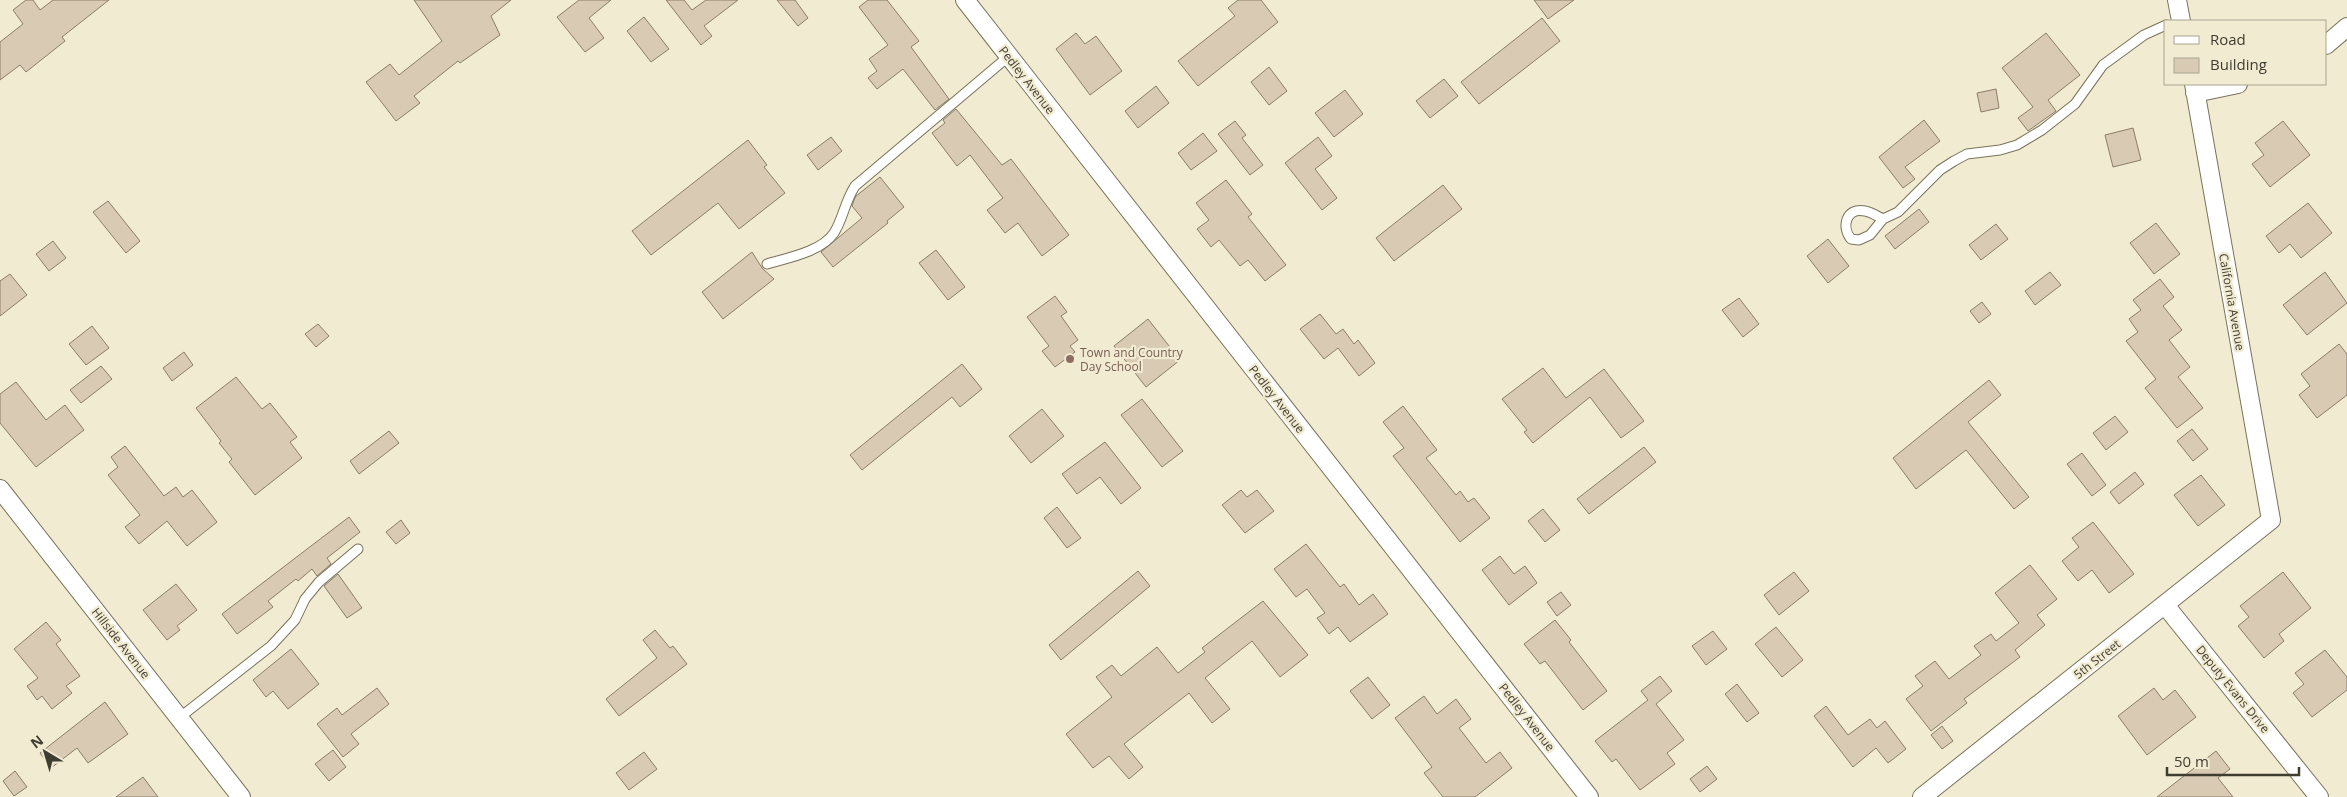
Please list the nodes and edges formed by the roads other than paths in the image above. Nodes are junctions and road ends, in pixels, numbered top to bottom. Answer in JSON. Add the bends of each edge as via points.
{"nodes":[{"id":1,"x":965,"y":0,"type":"edge"},
{"id":2,"x":2177,"y":0,"type":"edge"},
{"id":3,"x":2176,"y":20,"type":"edge"},
{"id":4,"x":2164,"y":27,"type":"edge"},
{"id":5,"x":2347,"y":28,"type":"edge"},
{"id":6,"x":2327,"y":44,"type":"edge"},
{"id":7,"x":1009,"y":56,"type":"junction"},
{"id":8,"x":2227,"y":85,"type":"edge"},
{"id":9,"x":2194,"y":88,"type":"edge"},
{"id":10,"x":1883,"y":219,"type":"dead end"},
{"id":11,"x":767,"y":264,"type":"dead end"},
{"id":12,"x":0,"y":489,"type":"edge"},
{"id":13,"x":2271,"y":520,"type":"joint"},
{"id":14,"x":358,"y":549,"type":"dead end"},
{"id":15,"x":2165,"y":605,"type":"junction"},
{"id":16,"x":180,"y":718,"type":"junction"},
{"id":17,"x":241,"y":797,"type":"edge"},
{"id":18,"x":1589,"y":797,"type":"edge"},
{"id":19,"x":1922,"y":797,"type":"edge"},
{"id":20,"x":2319,"y":797,"type":"edge"}],
"edges":[{"from":1,"to":7,"type":"street","name":"Pedley Avenue"},
{"from":2,"to":3,"type":"street"},
{"from":4,"to":10,"type":"lane","via":[[2144,35],[2103,65],[2075,104],[2042,130],[2017,145],[1967,154],[1954,161],[1940,170],[1898,212]]},
{"from":5,"to":6,"type":"street"},
{"from":7,"to":11,"type":"lane","via":[[855,186],[834,233],[827,240],[805,252]]},
{"from":7,"to":18,"type":"street","name":"Pedley Avenue"},
{"from":8,"to":9,"type":"street"},
{"from":9,"to":13,"type":"street","name":"California Avenue"},
{"from":12,"to":16,"type":"street","name":"Hillside Avenue"},
{"from":13,"to":15,"type":"street","name":"5th Street"},
{"from":14,"to":16,"type":"lane","via":[[319,582],[305,599],[295,620],[271,646]]},
{"from":15,"to":19,"type":"street","name":"5th Street"},
{"from":15,"to":20,"type":"street","name":"Deputy Evans Drive"},
{"from":16,"to":17,"type":"street","name":"Hillside Avenue"}]}
